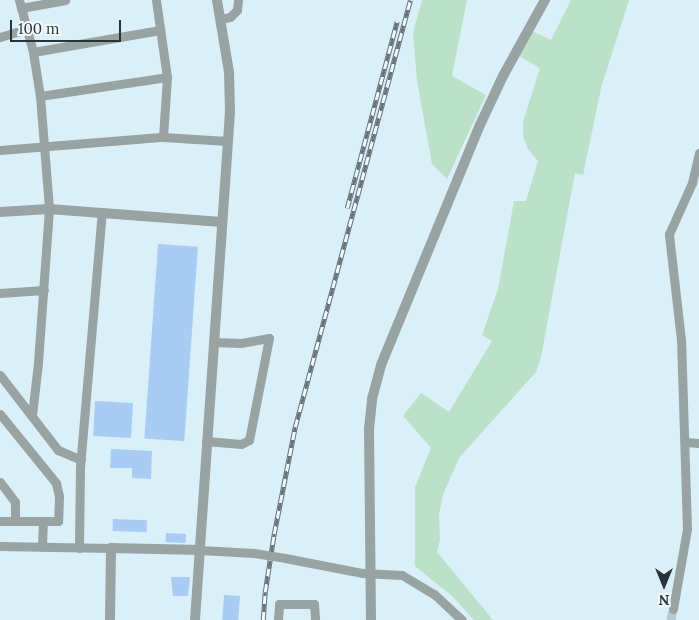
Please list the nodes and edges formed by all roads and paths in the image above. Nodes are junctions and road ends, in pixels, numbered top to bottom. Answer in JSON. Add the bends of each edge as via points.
{"nodes":[{"id":1,"x":65,"y":0,"type":"edge"},
{"id":2,"x":156,"y":0,"type":"edge"},
{"id":3,"x":217,"y":0,"type":"edge"},
{"id":4,"x":238,"y":0,"type":"edge"},
{"id":5,"x":545,"y":0,"type":"edge"},
{"id":6,"x":20,"y":4,"type":"edge"},
{"id":7,"x":220,"y":19,"type":"junction"},
{"id":8,"x":26,"y":29,"type":"junction"},
{"id":9,"x":160,"y":30,"type":"junction"},
{"id":10,"x":0,"y":36,"type":"edge"},
{"id":11,"x":33,"y":52,"type":"junction"},
{"id":12,"x":167,"y":78,"type":"junction"},
{"id":13,"x":40,"y":96,"type":"junction"},
{"id":14,"x":163,"y":137,"type":"junction"},
{"id":15,"x":227,"y":141,"type":"junction"},
{"id":16,"x":45,"y":147,"type":"junction"},
{"id":17,"x":0,"y":150,"type":"edge"},
{"id":18,"x":699,"y":153,"type":"edge"},
{"id":19,"x":49,"y":209,"type":"junction"},
{"id":20,"x":0,"y":212,"type":"edge"},
{"id":21,"x":102,"y":212,"type":"junction"},
{"id":22,"x":222,"y":222,"type":"junction"},
{"id":23,"x":44,"y":290,"type":"junction"},
{"id":24,"x":0,"y":293,"type":"edge"},
{"id":25,"x":213,"y":342,"type":"junction"},
{"id":26,"x":0,"y":375,"type":"edge"},
{"id":27,"x":0,"y":414,"type":"edge"},
{"id":28,"x":32,"y":415,"type":"junction"},
{"id":29,"x":206,"y":441,"type":"junction"},
{"id":30,"x":685,"y":442,"type":"junction"},
{"id":31,"x":699,"y":443,"type":"edge"},
{"id":32,"x":81,"y":460,"type":"junction"},
{"id":33,"x":0,"y":482,"type":"edge"},
{"id":34,"x":0,"y":521,"type":"edge"},
{"id":35,"x":15,"y":521,"type":"junction"},
{"id":36,"x":43,"y":521,"type":"junction"},
{"id":37,"x":0,"y":546,"type":"edge"},
{"id":38,"x":42,"y":547,"type":"junction"},
{"id":39,"x":79,"y":548,"type":"junction"},
{"id":40,"x":111,"y":548,"type":"junction"},
{"id":41,"x":200,"y":550,"type":"junction"},
{"id":42,"x":371,"y":573,"type":"junction"},
{"id":43,"x":673,"y":608,"type":"tunnel mouth"},
{"id":44,"x":110,"y":620,"type":"edge"},
{"id":45,"x":195,"y":620,"type":"edge"},
{"id":46,"x":278,"y":620,"type":"edge"},
{"id":47,"x":315,"y":620,"type":"edge"},
{"id":48,"x":371,"y":620,"type":"edge"},
{"id":49,"x":462,"y":620,"type":"edge"}],
"edges":[{"from":1,"to":6,"type":"street"},
{"from":2,"to":9,"type":"street"},
{"from":3,"to":7,"type":"street"},
{"from":4,"to":7,"type":"street","via":[[237,10],[230,17]]},
{"from":5,"to":42,"type":"street","via":[[480,125],[381,365],[369,428]]},
{"from":6,"to":8,"type":"street"},
{"from":7,"to":15,"type":"street","via":[[230,89]]},
{"from":8,"to":10,"type":"street"},
{"from":8,"to":11,"type":"street"},
{"from":9,"to":11,"type":"street"},
{"from":9,"to":12,"type":"street"},
{"from":11,"to":13,"type":"street"},
{"from":12,"to":13,"type":"street"},
{"from":12,"to":14,"type":"street"},
{"from":13,"to":16,"type":"street"},
{"from":14,"to":15,"type":"street"},
{"from":14,"to":16,"type":"street"},
{"from":15,"to":22,"type":"street"},
{"from":16,"to":17,"type":"street"},
{"from":16,"to":19,"type":"street"},
{"from":18,"to":30,"type":"street","via":[[692,183],[669,234],[681,340]]},
{"from":19,"to":20,"type":"street"},
{"from":19,"to":21,"type":"street"},
{"from":19,"to":23,"type":"street"},
{"from":21,"to":22,"type":"street"},
{"from":21,"to":32,"type":"street"},
{"from":22,"to":25,"type":"street"},
{"from":23,"to":24,"type":"street"},
{"from":23,"to":28,"type":"street"},
{"from":25,"to":29,"type":"street"},
{"from":25,"to":29,"type":"street","via":[[241,343],[269,338],[249,440],[241,444]]},
{"from":26,"to":28,"type":"street"},
{"from":27,"to":36,"type":"street","via":[[56,484],[58,521]]},
{"from":28,"to":32,"type":"street","via":[[58,450]]},
{"from":29,"to":41,"type":"street"},
{"from":30,"to":31,"type":"street"},
{"from":30,"to":43,"type":"street","via":[[686,540]]},
{"from":32,"to":39,"type":"street"},
{"from":33,"to":35,"type":"street","via":[[15,502]]},
{"from":34,"to":35,"type":"street"},
{"from":35,"to":36,"type":"street"},
{"from":36,"to":38,"type":"street"},
{"from":37,"to":38,"type":"street"},
{"from":38,"to":39,"type":"street"},
{"from":39,"to":40,"type":"street"},
{"from":40,"to":41,"type":"street"},
{"from":40,"to":44,"type":"street"},
{"from":41,"to":42,"type":"street","bridge":true,"via":[[285,558]]},
{"from":41,"to":45,"type":"street"},
{"from":42,"to":48,"type":"street"},
{"from":42,"to":49,"type":"street","via":[[402,575],[419,584]]},
{"from":46,"to":47,"type":"street","via":[[279,604],[314,604]]}]}
